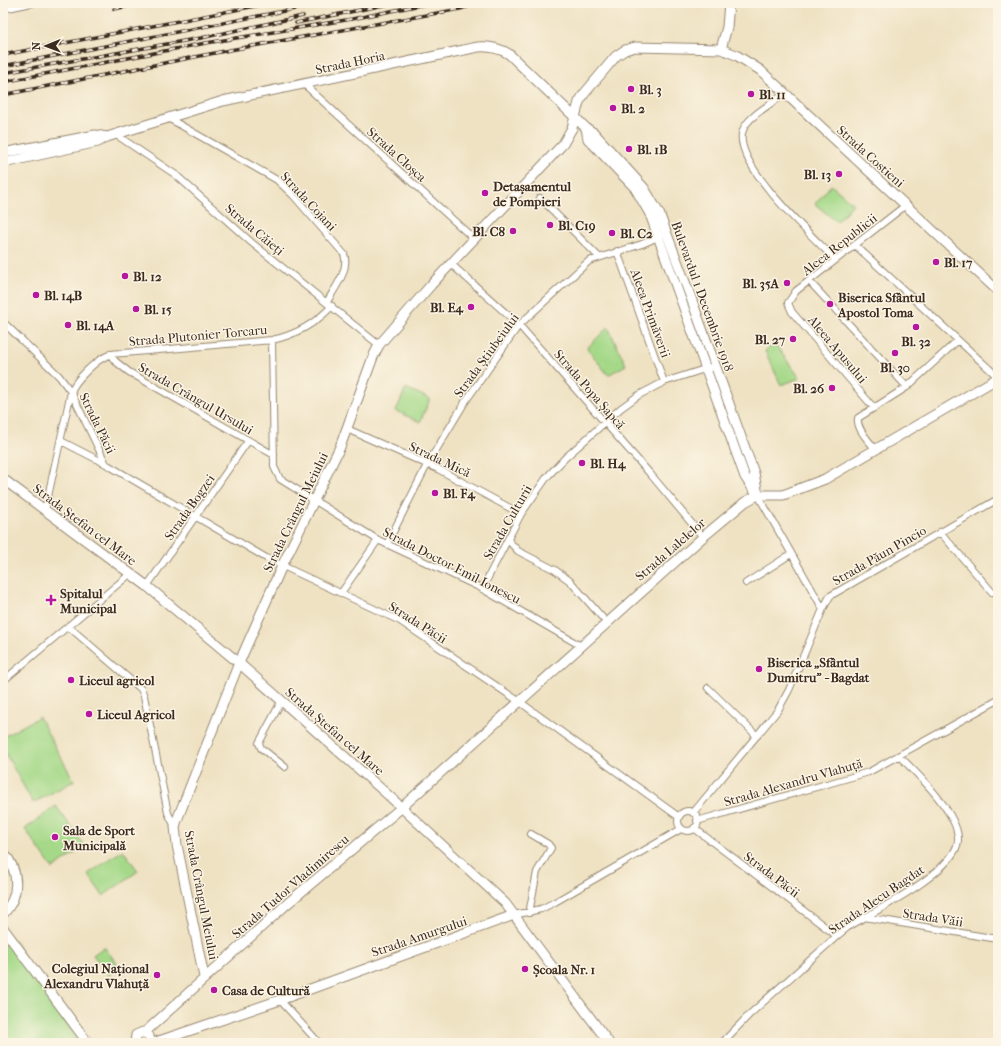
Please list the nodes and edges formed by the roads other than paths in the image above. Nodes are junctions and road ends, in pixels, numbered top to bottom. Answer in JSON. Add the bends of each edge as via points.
{"nodes":[{"id":1,"x":32,"y":3,"type":"edge"},
{"id":2,"x":729,"y":3,"type":"edge"},
{"id":3,"x":3,"y":9,"type":"edge"},
{"id":4,"x":721,"y":49,"type":"junction"},
{"id":5,"x":305,"y":85,"type":"junction"},
{"id":6,"x":784,"y":94,"type":"junction"},
{"id":7,"x":168,"y":118,"type":"junction"},
{"id":8,"x":575,"y":118,"type":"junction"},
{"id":9,"x":111,"y":136,"type":"junction"},
{"id":10,"x":3,"y":153,"type":"edge"},
{"id":11,"x":3,"y":163,"type":"edge"},
{"id":12,"x":540,"y":198,"type":"dead end"},
{"id":13,"x":906,"y":205,"type":"junction"},
{"id":14,"x":663,"y":235,"type":"junction"},
{"id":15,"x":474,"y":239,"type":"junction"},
{"id":16,"x":855,"y":245,"type":"junction"},
{"id":17,"x":617,"y":252,"type":"junction"},
{"id":18,"x":599,"y":257,"type":"junction"},
{"id":19,"x":836,"y":260,"type":"junction"},
{"id":20,"x":451,"y":264,"type":"junction"},
{"id":21,"x":809,"y":282,"type":"junction"},
{"id":22,"x":998,"y":291,"type":"edge"},
{"id":23,"x":788,"y":303,"type":"joint"},
{"id":24,"x":330,"y":304,"type":"junction"},
{"id":25,"x":3,"y":322,"type":"edge"},
{"id":26,"x":519,"y":325,"type":"junction"},
{"id":27,"x":272,"y":340,"type":"junction"},
{"id":28,"x":957,"y":341,"type":"junction"},
{"id":29,"x":379,"y":345,"type":"junction"},
{"id":30,"x":110,"y":354,"type":"junction"},
{"id":31,"x":710,"y":368,"type":"junction"},
{"id":32,"x":998,"y":378,"type":"edge"},
{"id":33,"x":664,"y":382,"type":"junction"},
{"id":34,"x":907,"y":387,"type":"junction"},
{"id":35,"x":71,"y":392,"type":"junction"},
{"id":36,"x":874,"y":408,"type":"junction"},
{"id":37,"x":605,"y":422,"type":"junction"},
{"id":38,"x":347,"y":429,"type":"junction"},
{"id":39,"x":61,"y":441,"type":"junction"},
{"id":40,"x":248,"y":441,"type":"junction"},
{"id":41,"x":876,"y":449,"type":"junction"},
{"id":42,"x":274,"y":455,"type":"junction"},
{"id":43,"x":106,"y":464,"type":"junction"},
{"id":44,"x":427,"y":465,"type":"junction"},
{"id":45,"x":3,"y":479,"type":"edge"},
{"id":46,"x":758,"y":496,"type":"junction"},
{"id":47,"x":998,"y":499,"type":"edge"},
{"id":48,"x":314,"y":502,"type":"junction"},
{"id":49,"x":45,"y":510,"type":"junction"},
{"id":50,"x":521,"y":514,"type":"junction"},
{"id":51,"x":196,"y":516,"type":"junction"},
{"id":52,"x":940,"y":532,"type":"junction"},
{"id":53,"x":703,"y":537,"type":"junction"},
{"id":54,"x":378,"y":540,"type":"junction"},
{"id":55,"x":508,"y":540,"type":"junction"},
{"id":56,"x":387,"y":544,"type":"junction"},
{"id":57,"x":791,"y":554,"type":"junction"},
{"id":58,"x":282,"y":566,"type":"junction"},
{"id":59,"x":130,"y":574,"type":"junction"},
{"id":60,"x":746,"y":583,"type":"dead end"},
{"id":61,"x":147,"y":586,"type":"junction"},
{"id":62,"x":482,"y":589,"type":"junction"},
{"id":63,"x":992,"y":592,"type":"dead end"},
{"id":64,"x":341,"y":593,"type":"junction"},
{"id":65,"x":823,"y":609,"type":"junction"},
{"id":66,"x":606,"y":623,"type":"junction"},
{"id":67,"x":68,"y":626,"type":"junction"},
{"id":68,"x":581,"y":646,"type":"junction"},
{"id":69,"x":239,"y":664,"type":"junction"},
{"id":70,"x":3,"y":681,"type":"edge"},
{"id":71,"x":708,"y":688,"type":"dead end"},
{"id":72,"x":998,"y":700,"type":"edge"},
{"id":73,"x":281,"y":702,"type":"junction"},
{"id":74,"x":520,"y":702,"type":"junction"},
{"id":75,"x":757,"y":736,"type":"junction"},
{"id":76,"x":899,"y":756,"type":"junction"},
{"id":77,"x":285,"y":766,"type":"dead end"},
{"id":78,"x":401,"y":808,"type":"junction"},
{"id":79,"x":693,"y":813,"type":"junction"},
{"id":80,"x":679,"y":817,"type":"junction"},
{"id":81,"x":697,"y":821,"type":"junction"},
{"id":82,"x":175,"y":827,"type":"junction"},
{"id":83,"x":694,"y":828,"type":"junction"},
{"id":84,"x":681,"y":829,"type":"junction"},
{"id":85,"x":531,"y":834,"type":"dead end"},
{"id":86,"x":3,"y":852,"type":"edge"},
{"id":87,"x":529,"y":913,"type":"junction"},
{"id":88,"x":3,"y":914,"type":"edge"},
{"id":89,"x":514,"y":915,"type":"junction"},
{"id":90,"x":864,"y":917,"type":"junction"},
{"id":91,"x":3,"y":928,"type":"edge"},
{"id":92,"x":837,"y":936,"type":"junction"},
{"id":93,"x":998,"y":939,"type":"edge"},
{"id":94,"x":204,"y":977,"type":"junction"},
{"id":95,"x":280,"y":1000,"type":"junction"},
{"id":96,"x":144,"y":1032,"type":"junction"},
{"id":97,"x":88,"y":1043,"type":"edge"},
{"id":98,"x":134,"y":1043,"type":"edge"},
{"id":99,"x":151,"y":1043,"type":"edge"},
{"id":100,"x":318,"y":1043,"type":"edge"},
{"id":101,"x":609,"y":1043,"type":"edge"},
{"id":102,"x":722,"y":1043,"type":"edge"}],
"edges":[{"from":1,"to":3,"type":"street"},
{"from":2,"to":4,"type":"street","via":[[727,27]]},
{"from":4,"to":6,"type":"street","name":"Strada Costieni","via":[[760,70]]},
{"from":4,"to":8,"type":"street","name":"Strada Crângul Meiului","via":[[647,46],[625,50],[616,56],[584,94]]},
{"from":5,"to":7,"type":"street","name":"Strada Horia","via":[[223,101]]},
{"from":5,"to":8,"type":"street","name":"Strada Horia","via":[[478,47],[490,47],[509,54]]},
{"from":5,"to":15,"type":"street","name":"Strada Cloșca"},
{"from":6,"to":13,"type":"street","name":"Strada Costieni"},
{"from":6,"to":19,"type":"street","via":[[743,127],[741,138],[745,152],[758,175],[789,214]]},
{"from":7,"to":9,"type":"street","name":"Strada Horia"},
{"from":7,"to":24,"type":"street","name":"Strada Cojani","via":[[270,175],[293,196],[344,254],[344,271]]},
{"from":8,"to":14,"type":"street","name":"Bulevardul 1 Decembrie 1918","via":[[586,128],[588,139],[635,188]]},
{"from":8,"to":15,"type":"street","name":"Strada Crângul Meiului","via":[[563,144]]},
{"from":9,"to":10,"type":"street","name":"Strada Horia","via":[[95,135]]},
{"from":9,"to":11,"type":"street","name":"Strada Horia","via":[[98,142]]},
{"from":9,"to":24,"type":"street","name":"Strada Căieți","via":[[176,175],[252,243]]},
{"from":12,"to":18,"type":"street"},
{"from":13,"to":16,"type":"street","name":"Aleea Republicii"},
{"from":13,"to":22,"type":"street","name":"Strada Costieni"},
{"from":14,"to":17,"type":"street","name":"Strada Știubeiului"},
{"from":14,"to":31,"type":"street","name":"Bulevardul 1 Decembrie 1918"},
{"from":15,"to":20,"type":"street","name":"Strada Crângul Meiului"},
{"from":16,"to":19,"type":"street","name":"Aleea Republicii"},
{"from":16,"to":28,"type":"street"},
{"from":17,"to":18,"type":"street","name":"Strada Știubeiului"},
{"from":17,"to":33,"type":"street","name":"Aleea Primăverii"},
{"from":18,"to":26,"type":"street","name":"Strada Știubeiului","via":[[580,268]]},
{"from":19,"to":21,"type":"street","name":"Aleea Republicii"},
{"from":20,"to":26,"type":"street","name":"Strada Popa Șapcă"},
{"from":20,"to":29,"type":"street","name":"Strada Crângul Meiului"},
{"from":21,"to":23,"type":"street","name":"Aleea Republicii","via":[[792,295]]},
{"from":21,"to":34,"type":"street"},
{"from":23,"to":36,"type":"street","name":"Aleea Apusului","via":[[792,312]]},
{"from":24,"to":27,"type":"street","name":"Strada Plutonier Torcaru","via":[[304,329]]},
{"from":24,"to":29,"type":"street","name":"Strada Căieți"},
{"from":25,"to":35,"type":"street","name":"Strada Păcii","via":[[59,376]]},
{"from":26,"to":37,"type":"street","name":"Strada Popa Șapcă"},
{"from":26,"to":44,"type":"street","name":"Strada Știubeiului","via":[[465,402]]},
{"from":27,"to":30,"type":"street","name":"Strada Plutonier Torcaru"},
{"from":27,"to":42,"type":"street","name":"Strada Doctor Emil Ionescu"},
{"from":28,"to":32,"type":"street"},
{"from":28,"to":34,"type":"street"},
{"from":29,"to":38,"type":"street","name":"Strada Crângul Meiului"},
{"from":30,"to":35,"type":"street","via":[[82,376]]},
{"from":30,"to":40,"type":"street","name":"Strada Crângul Ursului","via":[[129,372]]},
{"from":31,"to":33,"type":"street","name":"Strada Culturii"},
{"from":31,"to":46,"type":"street","name":"Bulevardul 1 Decembrie 1918","via":[[745,477]]},
{"from":32,"to":41,"type":"street","name":"Strada Lalelelor"},
{"from":33,"to":37,"type":"street","name":"Strada Culturii","via":[[639,395]]},
{"from":34,"to":36,"type":"street"},
{"from":35,"to":39,"type":"street"},
{"from":35,"to":43,"type":"street","name":"Strada Păcii"},
{"from":36,"to":41,"type":"street","via":[[858,418],[857,422]]},
{"from":37,"to":50,"type":"street","name":"Strada Culturii","via":[[556,467]]},
{"from":37,"to":53,"type":"street","name":"Strada Popa Șapcă"},
{"from":38,"to":44,"type":"street","name":"Strada Mică"},
{"from":38,"to":48,"type":"street","name":"Strada Crângul Meiului"},
{"from":39,"to":43,"type":"street","name":"Strada Păcii"},
{"from":39,"to":49,"type":"street"},
{"from":40,"to":42,"type":"street","name":"Strada Crângul Ursului"},
{"from":40,"to":51,"type":"street","name":"Strada Bogzei"},
{"from":41,"to":46,"type":"street","name":"Strada Lalelelor","via":[[810,486],[783,495]]},
{"from":42,"to":48,"type":"street","name":"Strada Doctor Emil Ionescu","via":[[274,467],[280,479]]},
{"from":43,"to":51,"type":"street","name":"Strada Păcii"},
{"from":44,"to":50,"type":"street","name":"Strada Mică"},
{"from":44,"to":56,"type":"street","name":"Strada Știubeiului"},
{"from":45,"to":49,"type":"street","name":"Strada Ștefan cel Mare"},
{"from":46,"to":53,"type":"street","name":"Strada Lalelelor","via":[[745,502]]},
{"from":46,"to":57,"type":"street","name":"Bulevardul 1 Decembrie 1918"},
{"from":47,"to":52,"type":"street","name":"Strada Păun Pincio"},
{"from":48,"to":54,"type":"street","name":"Strada Doctor Emil Ionescu"},
{"from":48,"to":58,"type":"street","name":"Strada Crângul Meiului"},
{"from":49,"to":59,"type":"street","name":"Strada Ștefan cel Mare"},
{"from":50,"to":55,"type":"street","name":"Strada Culturii"},
{"from":51,"to":58,"type":"street","name":"Strada Păcii"},
{"from":51,"to":61,"type":"street","name":"Strada Bogzei"},
{"from":52,"to":63,"type":"street"},
{"from":52,"to":65,"type":"street","name":"Strada Păun Pincio","via":[[835,593]]},
{"from":53,"to":66,"type":"street","name":"Strada Lalelelor"},
{"from":54,"to":56,"type":"street","name":"Strada Doctor Emil Ionescu"},
{"from":54,"to":64,"type":"street"},
{"from":55,"to":62,"type":"street","name":"Strada Culturii"},
{"from":55,"to":66,"type":"street","via":[[518,551],[570,580]]},
{"from":56,"to":62,"type":"street","name":"Strada Doctor Emil Ionescu"},
{"from":57,"to":60,"type":"street"},
{"from":57,"to":65,"type":"street","name":"Bulevardul 1 Decembrie 1918"},
{"from":58,"to":64,"type":"street","name":"Strada Păcii"},
{"from":58,"to":69,"type":"street","name":"Strada Crângul Meiului"},
{"from":59,"to":61,"type":"street","name":"Strada Ștefan cel Mare"},
{"from":59,"to":67,"type":"street"},
{"from":61,"to":69,"type":"street","name":"Strada Ștefan cel Mare"},
{"from":62,"to":68,"type":"street","name":"Strada Doctor Emil Ionescu"},
{"from":64,"to":74,"type":"street","name":"Strada Păcii","via":[[400,621]]},
{"from":65,"to":75,"type":"street","name":"Strada Păun Pincio","via":[[789,690],[778,710]]},
{"from":66,"to":68,"type":"street","name":"Strada Lalelelor"},
{"from":67,"to":70,"type":"street"},
{"from":67,"to":82,"type":"street","via":[[141,689],[168,813]]},
{"from":68,"to":74,"type":"street","name":"Strada Lalelelor"},
{"from":69,"to":73,"type":"street","name":"Strada Ștefan cel Mare"},
{"from":69,"to":82,"type":"street","name":"Strada Crângul Meiului"},
{"from":71,"to":75,"type":"street"},
{"from":72,"to":76,"type":"street","name":"Strada Alexandru Vlahuță"},
{"from":73,"to":77,"type":"street","via":[[259,743],[261,748]]},
{"from":73,"to":78,"type":"street","name":"Strada Ștefan cel Mare"},
{"from":74,"to":78,"type":"street","name":"Strada Lalelelor"},
{"from":74,"to":80,"type":"street","name":"Strada Păcii"},
{"from":75,"to":79,"type":"street","name":"Strada Păun Pincio"},
{"from":76,"to":81,"type":"street","name":"Strada Alexandru Vlahuță","via":[[856,776]]},
{"from":76,"to":90,"type":"street","name":"Strada Alecu Bagdat","via":[[938,798],[955,828],[958,842],[949,860],[928,879]]},
{"from":78,"to":89,"type":"street","name":"Strada Ștefan cel Mare","via":[[505,903]]},
{"from":78,"to":94,"type":"street","name":"Strada Tudor Vladimirescu"},
{"from":79,"to":80,"type":"street","via":[[684,812]]},
{"from":79,"to":81,"type":"street"},
{"from":80,"to":84,"type":"street"},
{"from":81,"to":83,"type":"street"},
{"from":82,"to":94,"type":"street","name":"Strada Crângul Meiului"},
{"from":83,"to":84,"type":"street","via":[[689,831]]},
{"from":83,"to":92,"type":"street","name":"Strada Păcii"},
{"from":84,"to":87,"type":"street","name":"Strada Amurgului","via":[[556,902]]},
{"from":85,"to":87,"type":"street","via":[[548,844],[550,848],[537,872]]},
{"from":86,"to":88,"type":"street","via":[[12,864],[16,884],[14,898]]},
{"from":87,"to":89,"type":"street","name":"Strada Amurgului"},
{"from":89,"to":95,"type":"street","name":"Strada Amurgului"},
{"from":89,"to":101,"type":"street","name":"Strada Ștefan cel Mare"},
{"from":90,"to":92,"type":"street","name":"Strada Alecu Bagdat"},
{"from":90,"to":93,"type":"street","name":"Strada Văii"},
{"from":91,"to":97,"type":"street"},
{"from":92,"to":102,"type":"street","name":"Strada Alecu Bagdat","via":[[750,1014]]},
{"from":94,"to":96,"type":"street","name":"Strada Tudor Vladimirescu"},
{"from":95,"to":99,"type":"street","name":"Strada Amurgului"},
{"from":95,"to":100,"type":"street"},
{"from":96,"to":98,"type":"street","name":"Strada Tudor Vladimirescu","via":[[137,1034]]},
{"from":96,"to":99,"type":"street","via":[[150,1037]]}]}
